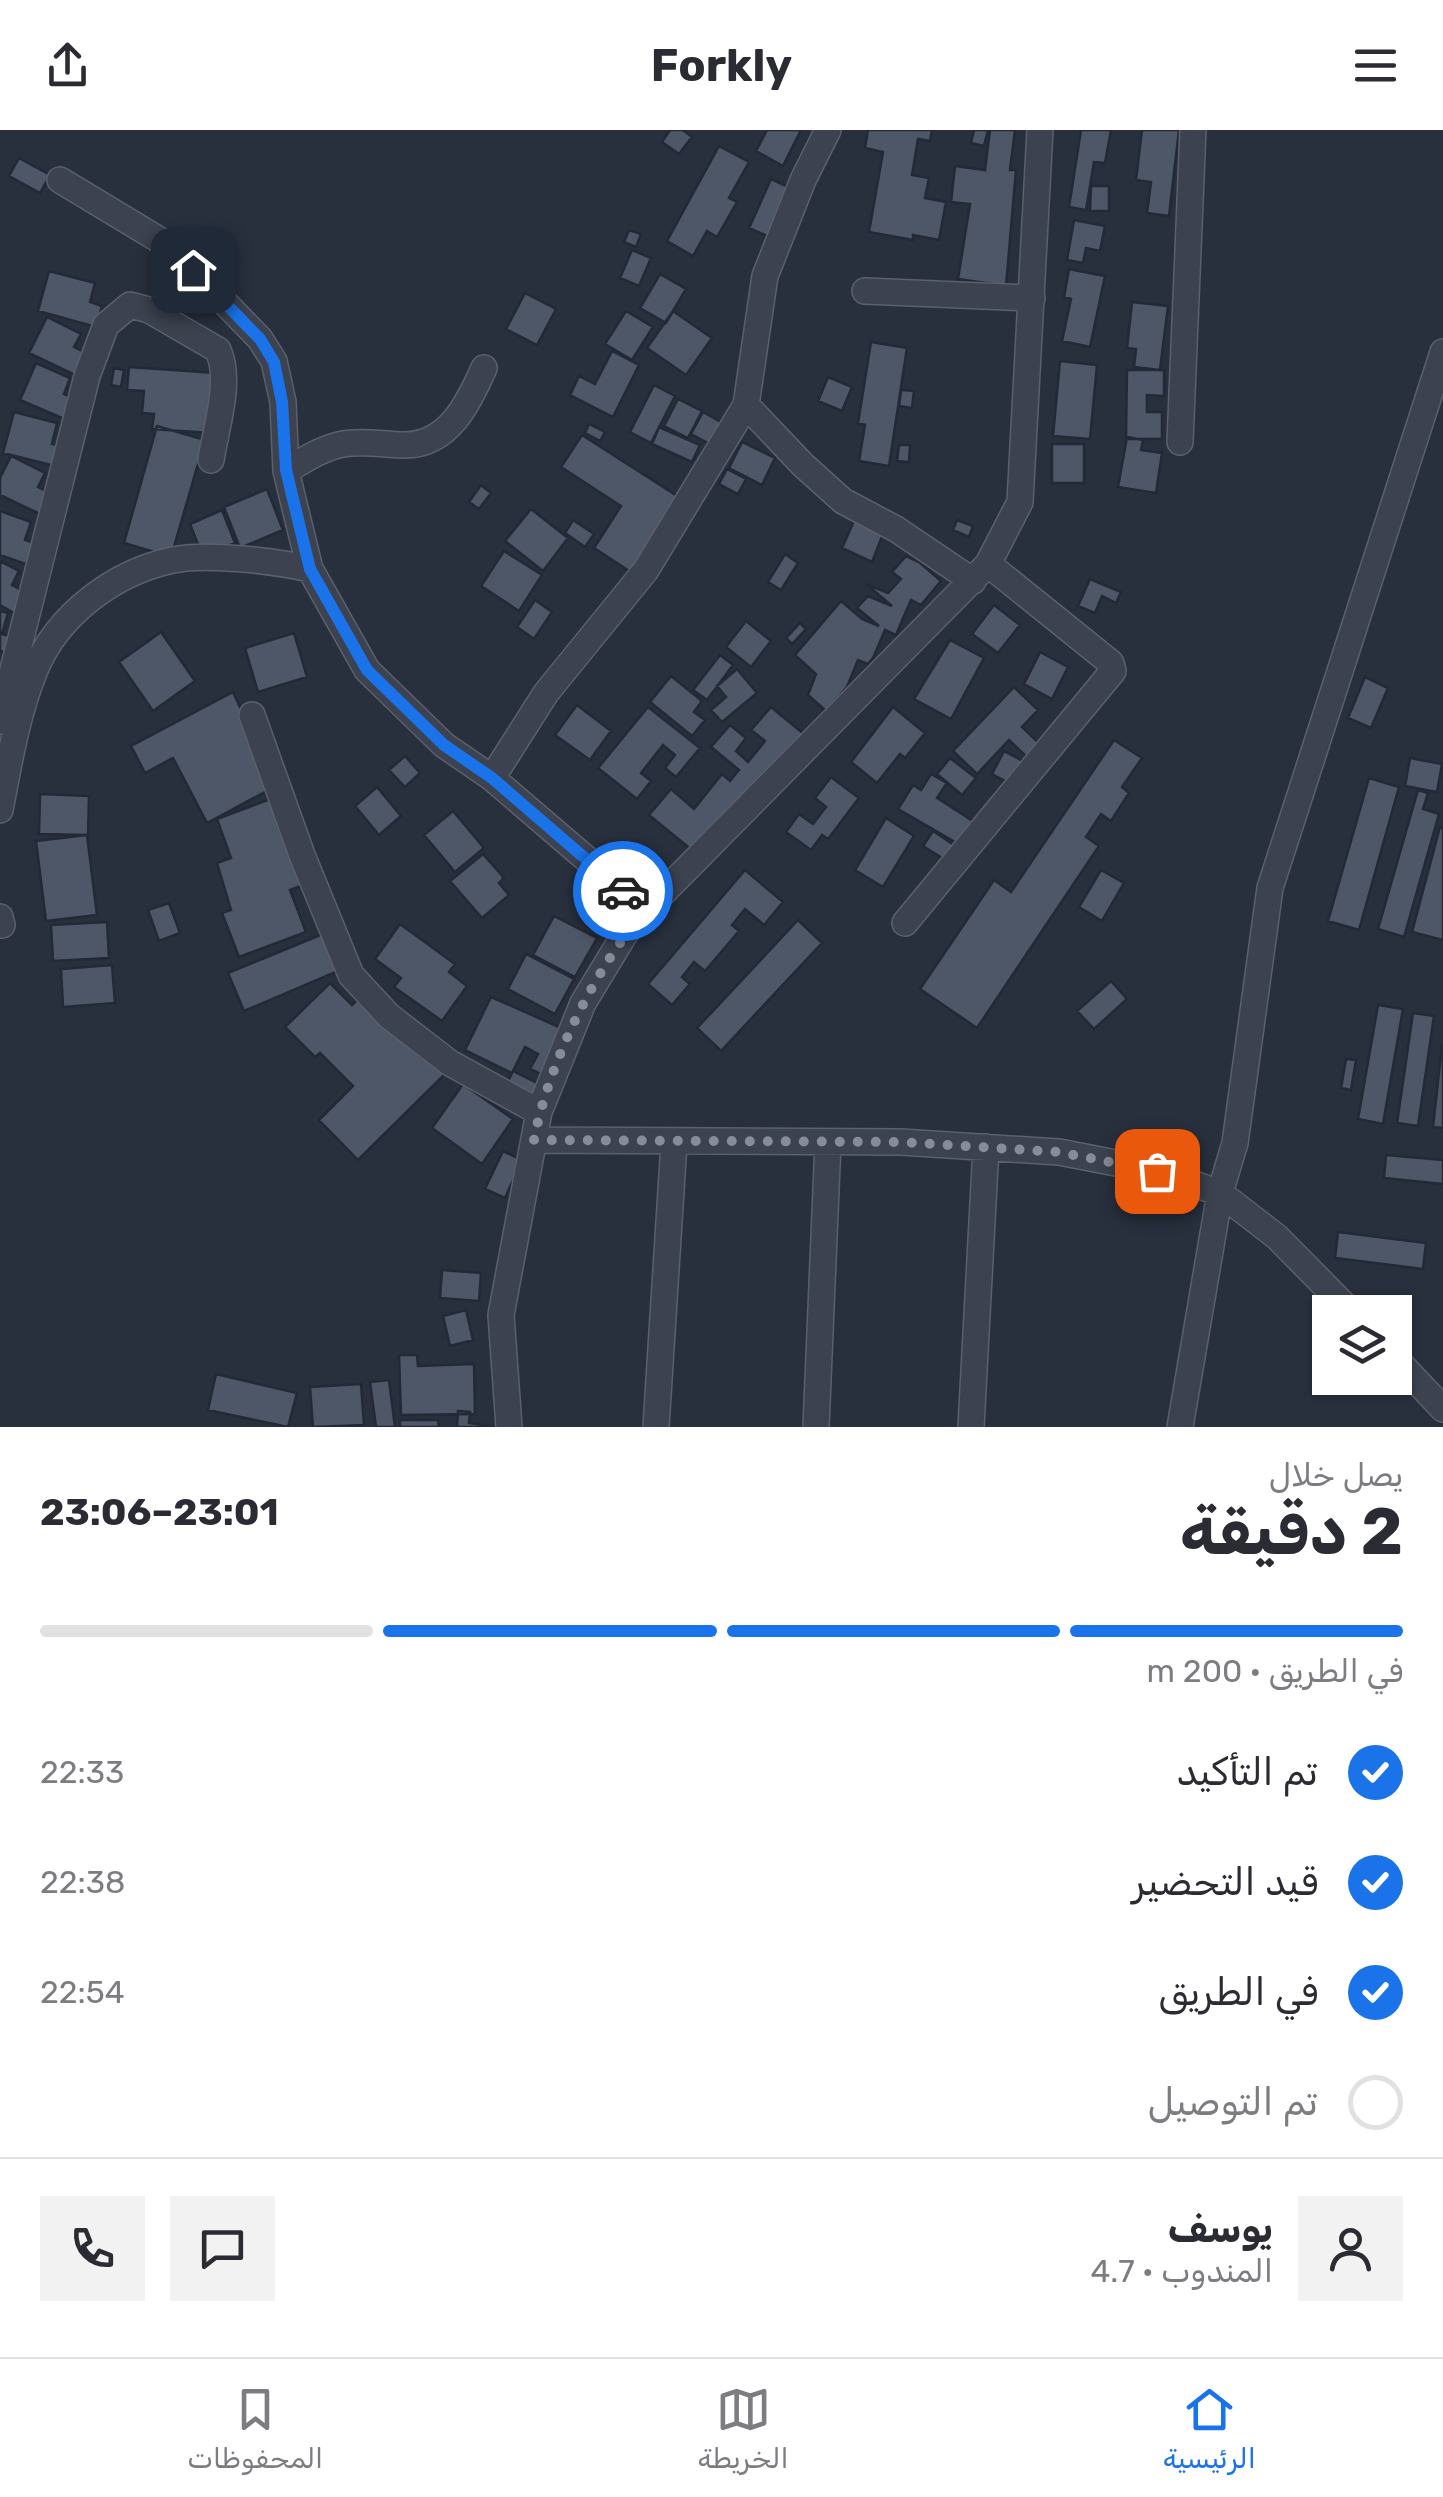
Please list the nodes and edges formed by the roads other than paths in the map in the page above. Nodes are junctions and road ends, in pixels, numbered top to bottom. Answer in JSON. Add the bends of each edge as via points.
{"nodes":[{"id":1,"x":828,"y":130,"type":"edge"},
{"id":2,"x":1040,"y":130,"type":"edge"},
{"id":3,"x":1194,"y":130,"type":"edge"},
{"id":4,"x":60,"y":180,"type":"dead end"},
{"id":5,"x":866,"y":291,"type":"dead end"},
{"id":6,"x":1032,"y":298,"type":"junction"},
{"id":7,"x":1443,"y":352,"type":"edge"},
{"id":8,"x":484,"y":368,"type":"dead end"},
{"id":9,"x":746,"y":406,"type":"junction"},
{"id":10,"x":1180,"y":442,"type":"dead end"},
{"id":11,"x":211,"y":460,"type":"dead end"},
{"id":12,"x":286,"y":470,"type":"junction"},
{"id":13,"x":310,"y":569,"type":"junction"},
{"id":14,"x":981,"y":572,"type":"junction"},
{"id":15,"x":252,"y":715,"type":"dead end"},
{"id":16,"x":0,"y":721,"type":"edge"},
{"id":17,"x":492,"y":778,"type":"junction"},
{"id":18,"x":0,"y":810,"type":"edge"},
{"id":19,"x":646,"y":910,"type":"junction"},
{"id":20,"x":905,"y":922,"type":"dead end"},
{"id":21,"x":539,"y":1112,"type":"junction"},
{"id":22,"x":534,"y":1140,"type":"junction"},
{"id":23,"x":828,"y":1142,"type":"junction"},
{"id":24,"x":674,"y":1143,"type":"junction"},
{"id":25,"x":986,"y":1147,"type":"junction"},
{"id":26,"x":1220,"y":1194,"type":"junction"},
{"id":27,"x":1335,"y":1295,"type":"edge"},
{"id":28,"x":1412,"y":1376,"type":"edge"},
{"id":29,"x":1443,"y":1409,"type":"edge"},
{"id":30,"x":509,"y":1427,"type":"edge"},
{"id":31,"x":656,"y":1427,"type":"edge"},
{"id":32,"x":816,"y":1427,"type":"edge"},
{"id":33,"x":970,"y":1427,"type":"edge"},
{"id":34,"x":1180,"y":1427,"type":"edge"}],
"edges":[{"from":1,"to":9,"type":"street","via":[[765,276]]},
{"from":2,"to":6,"type":"street"},
{"from":3,"to":10,"type":"street"},
{"from":4,"to":12,"type":"street","via":[[171,247],[260,339],[274,362],[282,402]]},
{"from":5,"to":6,"type":"street"},
{"from":6,"to":14,"type":"street","via":[[1020,502]]},
{"from":7,"to":26,"type":"street","via":[[1270,888],[1236,1144]]},
{"from":8,"to":12,"type":"street","via":[[468,403],[432,438],[410,445],[345,443]]},
{"from":9,"to":14,"type":"street","via":[[843,500]]},
{"from":9,"to":17,"type":"street","via":[[646,570],[546,693]]},
{"from":11,"to":16,"type":"street","via":[[223,380],[218,350],[130,305],[106,325],[86,376]]},
{"from":12,"to":13,"type":"street"},
{"from":13,"to":17,"type":"street","via":[[367,670],[444,745]]},
{"from":13,"to":18,"type":"street","via":[[275,561],[176,559],[132,572],[93,596],[60,628],[36,667]]},
{"from":14,"to":19,"type":"street"},
{"from":14,"to":20,"type":"street","via":[[1111,663],[1113,671]]},
{"from":15,"to":21,"type":"street","via":[[351,975],[388,1016],[450,1063]]},
{"from":17,"to":19,"type":"street"},
{"from":19,"to":21,"type":"street","via":[[583,1003]]},
{"from":21,"to":22,"type":"street"},
{"from":22,"to":24,"type":"street"},
{"from":22,"to":30,"type":"street","via":[[501,1315]]},
{"from":23,"to":24,"type":"street"},
{"from":23,"to":25,"type":"street"},
{"from":23,"to":32,"type":"street"},
{"from":24,"to":31,"type":"street"},
{"from":25,"to":26,"type":"street","via":[[1124,1164]]},
{"from":25,"to":33,"type":"street"},
{"from":26,"to":27,"type":"street","via":[[1277,1237]]},
{"from":26,"to":34,"type":"street"},
{"from":28,"to":29,"type":"street"}]}
